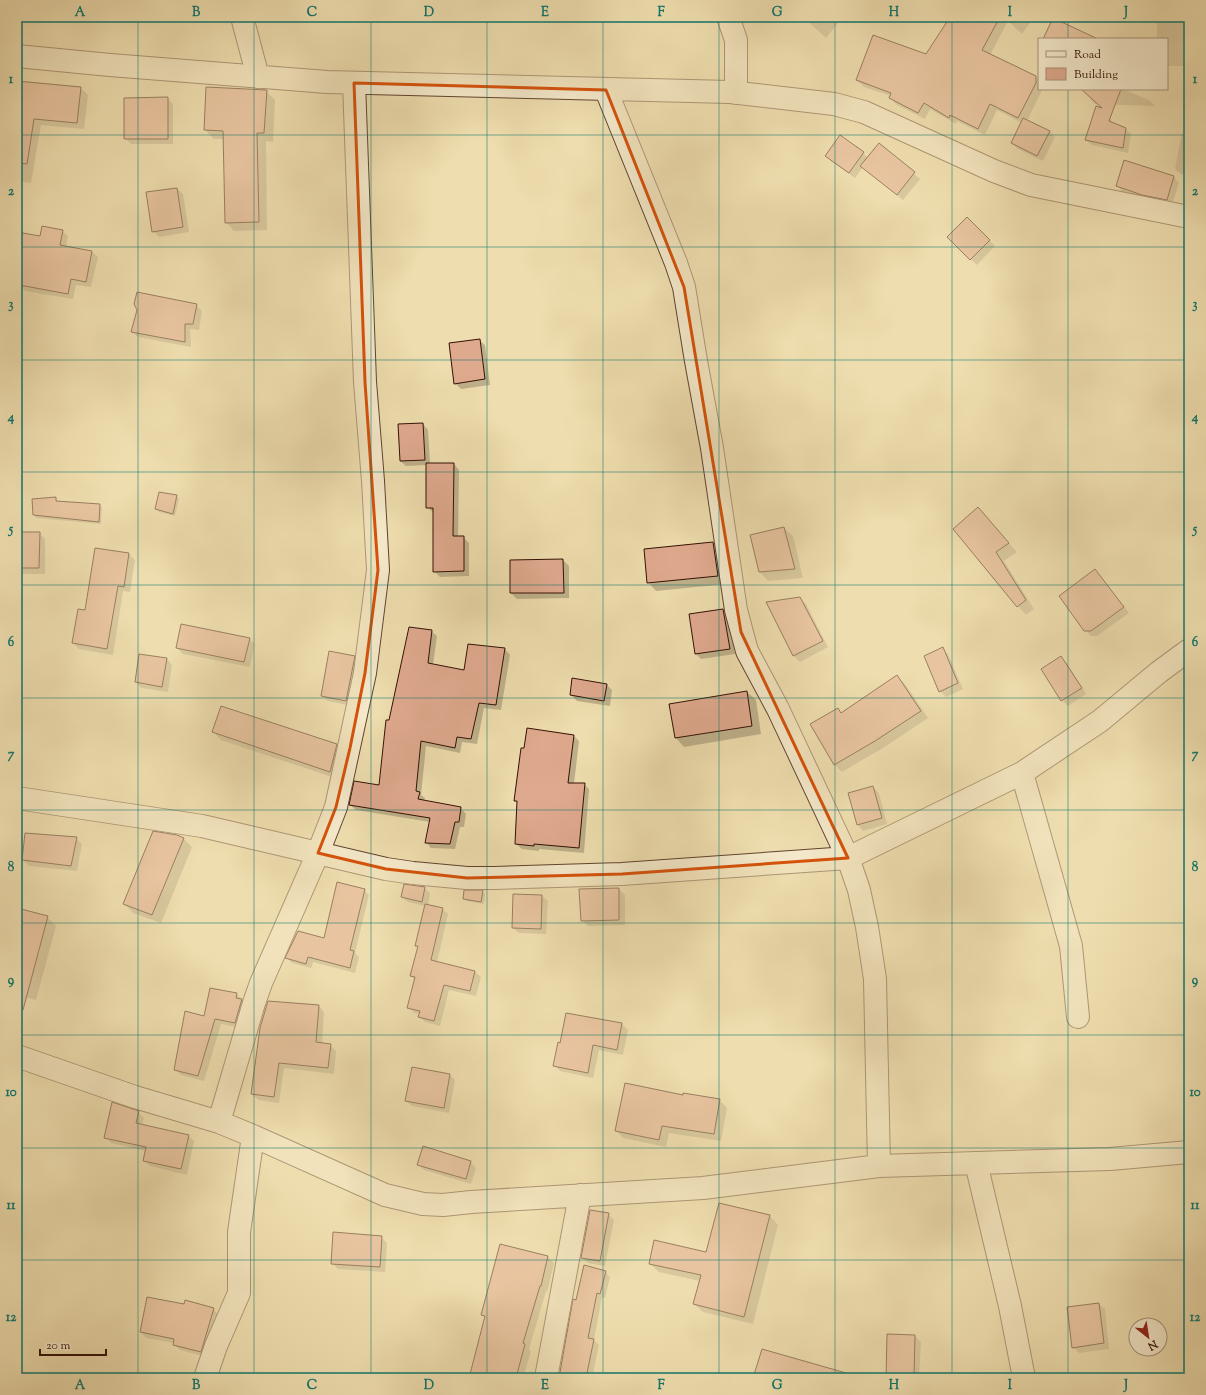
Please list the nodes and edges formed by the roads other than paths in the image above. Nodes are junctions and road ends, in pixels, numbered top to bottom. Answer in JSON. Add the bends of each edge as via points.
{"nodes":[{"id":1,"x":242,"y":17,"type":"edge"},
{"id":2,"x":728,"y":17,"type":"edge"},
{"id":3,"x":17,"y":56,"type":"edge"},
{"id":4,"x":258,"y":77,"type":"junction"},
{"id":5,"x":354,"y":83,"type":"junction"},
{"id":6,"x":606,"y":90,"type":"junction"},
{"id":7,"x":736,"y":93,"type":"junction"},
{"id":8,"x":1189,"y":217,"type":"edge"},
{"id":9,"x":1189,"y":650,"type":"edge"},
{"id":10,"x":1022,"y":773,"type":"junction"},
{"id":11,"x":17,"y":798,"type":"edge"},
{"id":12,"x":318,"y":853,"type":"junction"},
{"id":13,"x":848,"y":858,"type":"junction"},
{"id":14,"x":1078,"y":1017,"type":"dead end"},
{"id":15,"x":17,"y":1056,"type":"edge"},
{"id":16,"x":220,"y":1122,"type":"junction"},
{"id":17,"x":253,"y":1136,"type":"junction"},
{"id":18,"x":1189,"y":1152,"type":"edge"},
{"id":19,"x":976,"y":1163,"type":"junction"},
{"id":20,"x":878,"y":1166,"type":"junction"},
{"id":21,"x":580,"y":1195,"type":"junction"},
{"id":22,"x":205,"y":1378,"type":"edge"},
{"id":23,"x":546,"y":1378,"type":"edge"},
{"id":24,"x":1024,"y":1378,"type":"edge"}],
"edges":[{"from":1,"to":4,"type":"street"},
{"from":2,"to":7,"type":"street","via":[[736,40]]},
{"from":3,"to":4,"type":"street"},
{"from":4,"to":5,"type":"street"},
{"from":5,"to":6,"type":"street"},
{"from":5,"to":12,"type":"street","via":[[365,382],[378,570],[365,673],[350,748],[336,806]]},
{"from":6,"to":7,"type":"street"},
{"from":6,"to":13,"type":"street","via":[[684,287],[741,632],[747,651],[778,709]]},
{"from":7,"to":8,"type":"street","via":[[834,104],[864,112],[1031,186]]},
{"from":9,"to":10,"type":"street","via":[[1100,721]]},
{"from":10,"to":13,"type":"street"},
{"from":10,"to":14,"type":"street","via":[[1071,946]]},
{"from":11,"to":12,"type":"street","via":[[202,826]]},
{"from":12,"to":13,"type":"street","via":[[393,870],[466,878],[622,874]]},
{"from":12,"to":16,"type":"street","via":[[261,983]]},
{"from":13,"to":20,"type":"street","via":[[860,890],[875,979]]},
{"from":15,"to":16,"type":"street","via":[[135,1097]]},
{"from":16,"to":17,"type":"street"},
{"from":17,"to":21,"type":"street","via":[[385,1195],[423,1204],[443,1205]]},
{"from":17,"to":22,"type":"street","via":[[239,1232],[238,1293]]},
{"from":18,"to":19,"type":"street","via":[[1110,1159]]},
{"from":19,"to":20,"type":"street"},
{"from":19,"to":24,"type":"street","via":[[1010,1306]]},
{"from":20,"to":21,"type":"street","via":[[703,1188]]},
{"from":21,"to":23,"type":"street"}]}
